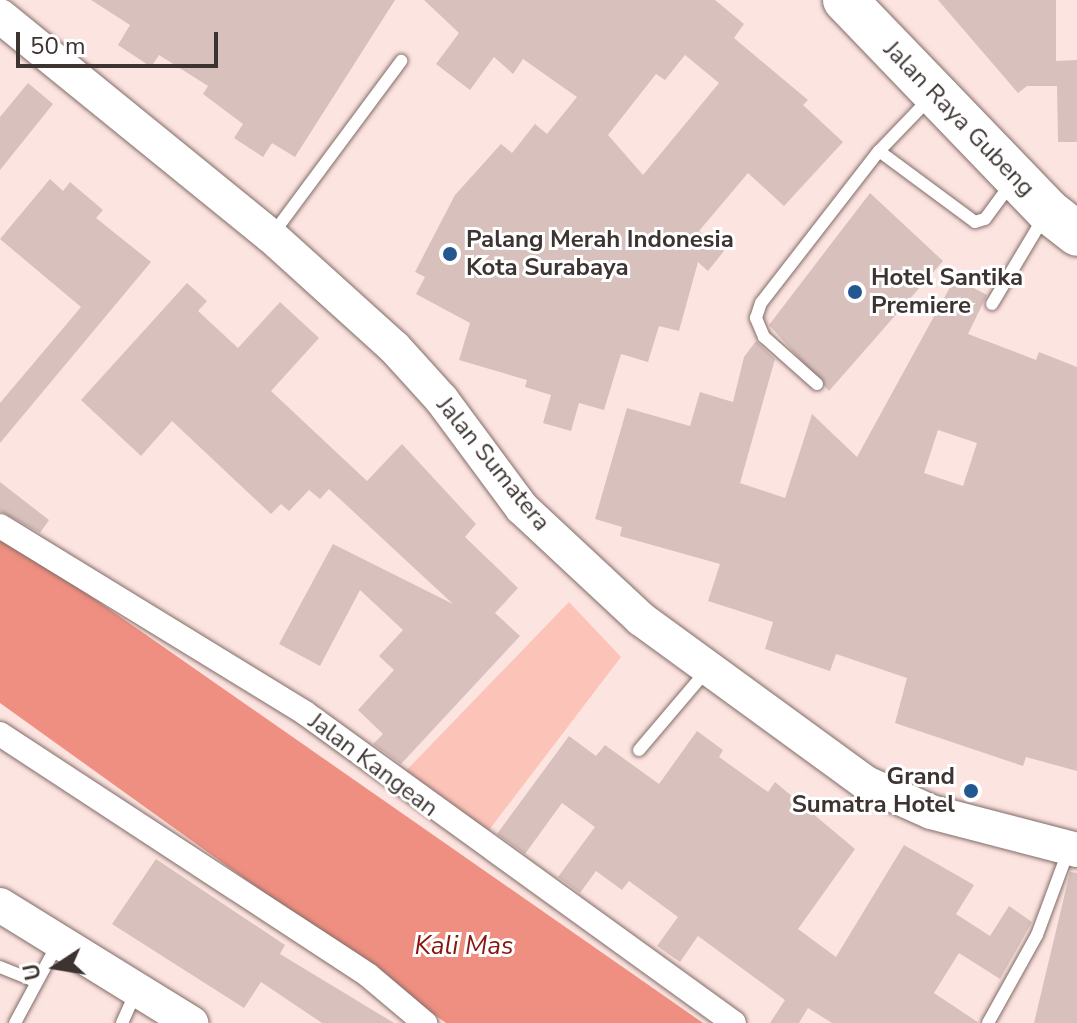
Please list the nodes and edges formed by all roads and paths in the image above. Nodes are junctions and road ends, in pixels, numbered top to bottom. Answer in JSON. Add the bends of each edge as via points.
{"nodes":[{"id":1,"x":845,"y":0,"type":"edge"},
{"id":2,"x":0,"y":16,"type":"edge"},
{"id":3,"x":401,"y":61,"type":"dead end"},
{"id":4,"x":935,"y":93,"type":"junction"},
{"id":5,"x":879,"y":151,"type":"junction"},
{"id":6,"x":1018,"y":174,"type":"junction"},
{"id":7,"x":1062,"y":222,"type":"edge"},
{"id":8,"x":271,"y":236,"type":"junction"},
{"id":9,"x":992,"y":304,"type":"dead end"},
{"id":10,"x":817,"y":384,"type":"dead end"},
{"id":11,"x":0,"y":526,"type":"edge"},
{"id":12,"x":710,"y":667,"type":"junction"},
{"id":13,"x":0,"y":734,"type":"edge"},
{"id":14,"x":639,"y":750,"type":"dead end"},
{"id":15,"x":1073,"y":849,"type":"edge"},
{"id":16,"x":0,"y":905,"type":"edge"},
{"id":17,"x":59,"y":941,"type":"junction"},
{"id":18,"x":0,"y":967,"type":"edge"},
{"id":19,"x":35,"y":981,"type":"junction"},
{"id":20,"x":137,"y":989,"type":"junction"},
{"id":21,"x":15,"y":1023,"type":"edge"},
{"id":22,"x":122,"y":1023,"type":"edge"},
{"id":23,"x":191,"y":1023,"type":"edge"},
{"id":24,"x":425,"y":1023,"type":"edge"},
{"id":25,"x":734,"y":1023,"type":"edge"},
{"id":26,"x":988,"y":1023,"type":"edge"}],
"edges":[{"from":1,"to":4,"type":"highway","name":"Jalan Raya Gubeng"},
{"from":2,"to":8,"type":"street","name":"Jalan Sumatera"},
{"from":3,"to":8,"type":"lane"},
{"from":4,"to":5,"type":"lane"},
{"from":4,"to":6,"type":"highway","name":"Jalan Raya Gubeng"},
{"from":5,"to":6,"type":"lane","via":[[975,222],[985,219]]},
{"from":5,"to":10,"type":"lane","via":[[761,303],[756,318],[764,337]]},
{"from":6,"to":7,"type":"highway","name":"Jalan Raya Gubeng"},
{"from":7,"to":9,"type":"lane"},
{"from":8,"to":12,"type":"street","name":"Jalan Sumatera","via":[[394,347],[442,400],[522,508],[564,550],[641,619]]},
{"from":11,"to":25,"type":"street","name":"Jalan Kangean","via":[[305,713]]},
{"from":12,"to":14,"type":"lane"},
{"from":12,"to":15,"type":"street","name":"Jalan Sumatera","via":[[866,783],[931,812]]},
{"from":13,"to":24,"type":"street","via":[[368,975]]},
{"from":15,"to":26,"type":"lane","via":[[1042,925]]},
{"from":16,"to":17,"type":"street"},
{"from":17,"to":19,"type":"lane"},
{"from":17,"to":20,"type":"street"},
{"from":18,"to":19,"type":"lane"},
{"from":19,"to":21,"type":"lane"},
{"from":20,"to":22,"type":"lane"},
{"from":20,"to":23,"type":"street"}]}
